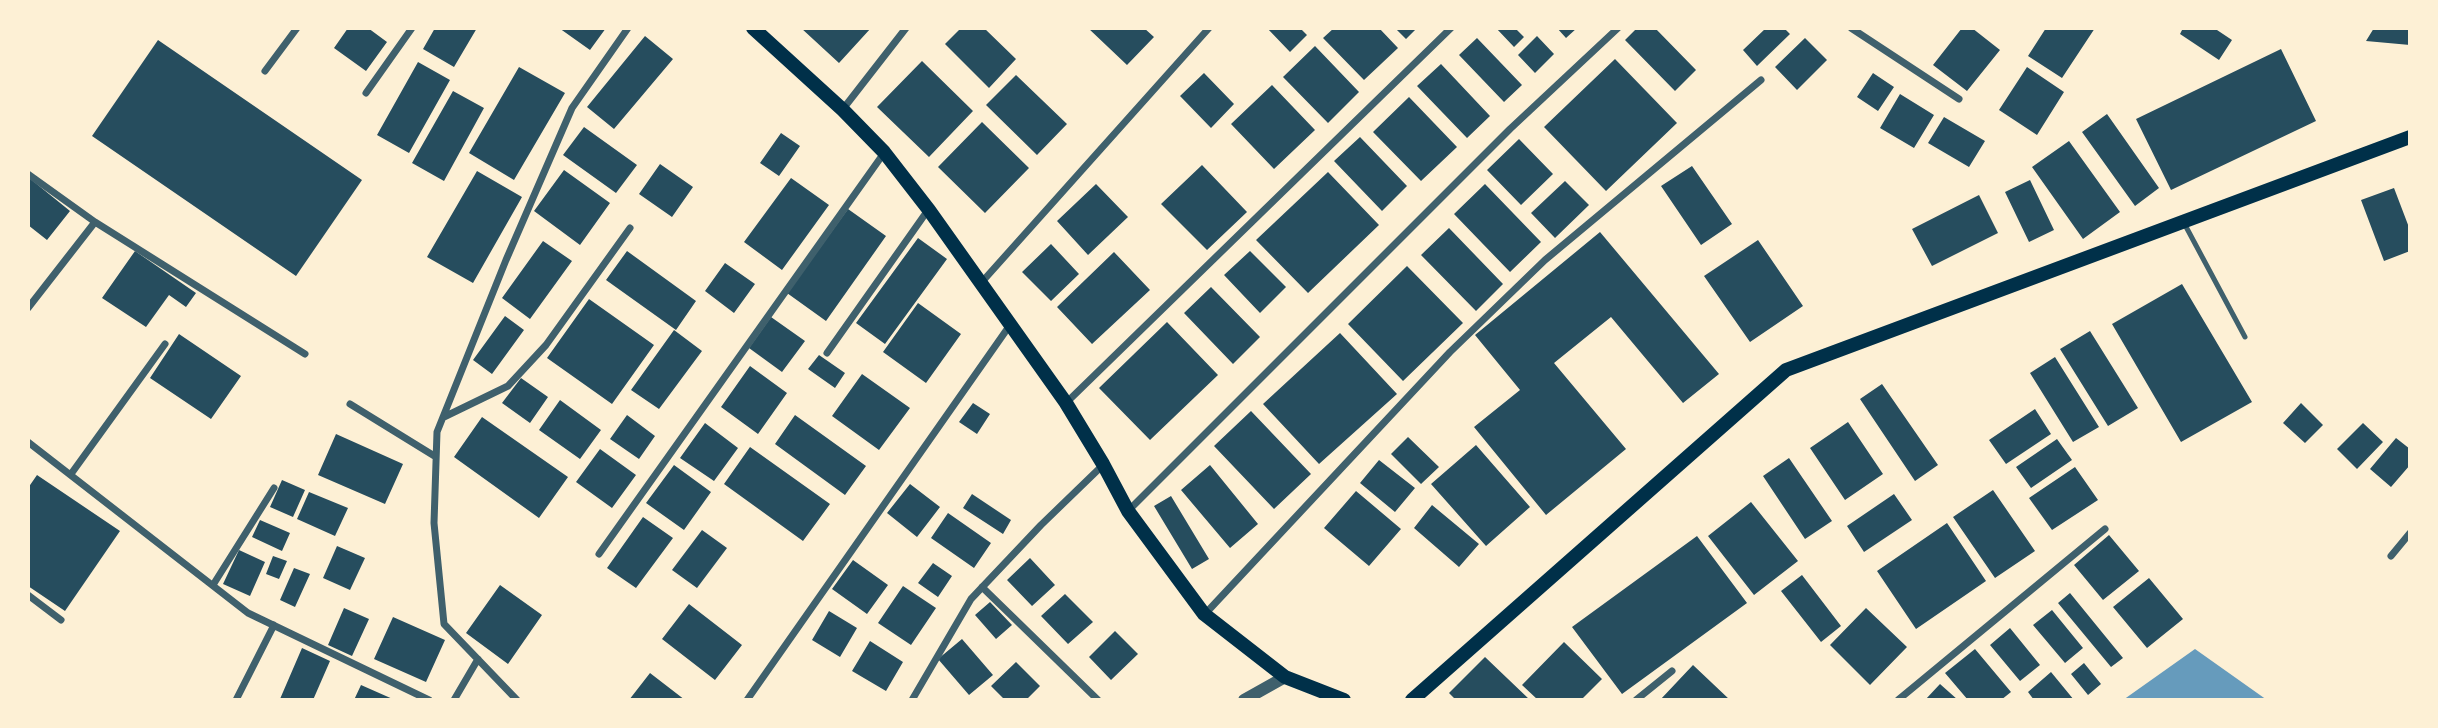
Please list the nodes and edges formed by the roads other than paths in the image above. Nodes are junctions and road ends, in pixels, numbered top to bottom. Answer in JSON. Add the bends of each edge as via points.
{"nodes":[{"id":1,"x":297,"y":28,"type":"edge"},
{"id":2,"x":412,"y":28,"type":"edge"},
{"id":3,"x":628,"y":28,"type":"edge"},
{"id":4,"x":753,"y":28,"type":"edge"},
{"id":5,"x":906,"y":28,"type":"edge"},
{"id":6,"x":1209,"y":28,"type":"edge"},
{"id":7,"x":1451,"y":28,"type":"edge"},
{"id":8,"x":1618,"y":28,"type":"edge"},
{"id":9,"x":1851,"y":28,"type":"edge"},
{"id":10,"x":265,"y":71,"type":"dead end"},
{"id":11,"x":1762,"y":80,"type":"dead end"},
{"id":12,"x":366,"y":93,"type":"dead end"},
{"id":13,"x":1959,"y":99,"type":"dead end"},
{"id":14,"x":843,"y":110,"type":"junction"},
{"id":15,"x":2410,"y":136,"type":"edge"},
{"id":16,"x":884,"y":152,"type":"junction"},
{"id":17,"x":28,"y":174,"type":"edge"},
{"id":18,"x":929,"y":210,"type":"junction"},
{"id":19,"x":2183,"y":221,"type":"junction"},
{"id":20,"x":96,"y":222,"type":"junction"},
{"id":21,"x":630,"y":228,"type":"dead end"},
{"id":22,"x":981,"y":283,"type":"junction"},
{"id":23,"x":28,"y":307,"type":"edge"},
{"id":24,"x":1010,"y":326,"type":"junction"},
{"id":25,"x":2245,"y":337,"type":"dead end"},
{"id":26,"x":165,"y":344,"type":"dead end"},
{"id":27,"x":827,"y":353,"type":"dead end"},
{"id":28,"x":305,"y":354,"type":"dead end"},
{"id":29,"x":1066,"y":403,"type":"junction"},
{"id":30,"x":350,"y":404,"type":"dead end"},
{"id":31,"x":443,"y":418,"type":"junction"},
{"id":32,"x":29,"y":446,"type":"edge"},
{"id":33,"x":436,"y":457,"type":"junction"},
{"id":34,"x":1103,"y":464,"type":"junction"},
{"id":35,"x":71,"y":474,"type":"junction"},
{"id":36,"x":274,"y":488,"type":"dead end"},
{"id":37,"x":1128,"y":511,"type":"junction"},
{"id":38,"x":2105,"y":529,"type":"dead end"},
{"id":39,"x":2410,"y":533,"type":"edge"},
{"id":40,"x":599,"y":554,"type":"dead end"},
{"id":41,"x":2391,"y":556,"type":"dead end"},
{"id":42,"x":213,"y":585,"type":"junction"},
{"id":43,"x":982,"y":587,"type":"junction"},
{"id":44,"x":28,"y":595,"type":"edge"},
{"id":45,"x":1204,"y":614,"type":"junction"},
{"id":46,"x":61,"y":620,"type":"dead end"},
{"id":47,"x":274,"y":625,"type":"junction"},
{"id":48,"x":478,"y":659,"type":"junction"},
{"id":49,"x":1672,"y":671,"type":"dead end"},
{"id":50,"x":1285,"y":677,"type":"junction"},
{"id":51,"x":236,"y":700,"type":"edge"},
{"id":52,"x":429,"y":700,"type":"edge"},
{"id":53,"x":454,"y":700,"type":"edge"},
{"id":54,"x":516,"y":700,"type":"edge"},
{"id":55,"x":747,"y":700,"type":"edge"},
{"id":56,"x":912,"y":700,"type":"edge"},
{"id":57,"x":1098,"y":700,"type":"edge"},
{"id":58,"x":1244,"y":700,"type":"edge"},
{"id":59,"x":1344,"y":700,"type":"edge"},
{"id":60,"x":1412,"y":700,"type":"edge"},
{"id":61,"x":1636,"y":700,"type":"edge"},
{"id":62,"x":1898,"y":700,"type":"edge"}],
"edges":[{"from":1,"to":10,"type":"street"},
{"from":2,"to":12,"type":"street"},
{"from":3,"to":31,"type":"street","via":[[572,108]]},
{"from":4,"to":14,"type":"main road"},
{"from":5,"to":14,"type":"street"},
{"from":6,"to":22,"type":"street"},
{"from":7,"to":29,"type":"street"},
{"from":8,"to":37,"type":"street","via":[[1510,129]]},
{"from":9,"to":13,"type":"street"},
{"from":11,"to":45,"type":"street","via":[[1545,260],[1450,352]]},
{"from":14,"to":16,"type":"main road"},
{"from":15,"to":19,"type":"main road"},
{"from":16,"to":18,"type":"main road"},
{"from":16,"to":40,"type":"street"},
{"from":17,"to":20,"type":"street"},
{"from":18,"to":22,"type":"main road"},
{"from":18,"to":27,"type":"street"},
{"from":19,"to":25,"type":"lane"},
{"from":19,"to":60,"type":"main road","via":[[1786,370]]},
{"from":20,"to":23,"type":"street"},
{"from":20,"to":28,"type":"street"},
{"from":21,"to":31,"type":"street","via":[[546,345],[508,386]]},
{"from":22,"to":24,"type":"main road"},
{"from":24,"to":29,"type":"main road"},
{"from":24,"to":55,"type":"street"},
{"from":26,"to":35,"type":"street"},
{"from":29,"to":34,"type":"main road"},
{"from":30,"to":33,"type":"street"},
{"from":31,"to":33,"type":"street"},
{"from":32,"to":35,"type":"street"},
{"from":33,"to":48,"type":"street","via":[[433,523],[444,624]]},
{"from":34,"to":37,"type":"main road"},
{"from":34,"to":43,"type":"street"},
{"from":35,"to":42,"type":"street"},
{"from":36,"to":42,"type":"street"},
{"from":37,"to":45,"type":"main road"},
{"from":38,"to":62,"type":"street"},
{"from":39,"to":41,"type":"street"},
{"from":42,"to":47,"type":"street","via":[[248,613]]},
{"from":43,"to":56,"type":"street"},
{"from":43,"to":57,"type":"street"},
{"from":44,"to":46,"type":"street"},
{"from":45,"to":50,"type":"main road"},
{"from":47,"to":51,"type":"street"},
{"from":47,"to":52,"type":"street"},
{"from":48,"to":53,"type":"street"},
{"from":48,"to":54,"type":"street"},
{"from":49,"to":61,"type":"street"},
{"from":50,"to":58,"type":"street"},
{"from":50,"to":59,"type":"main road"}]}
